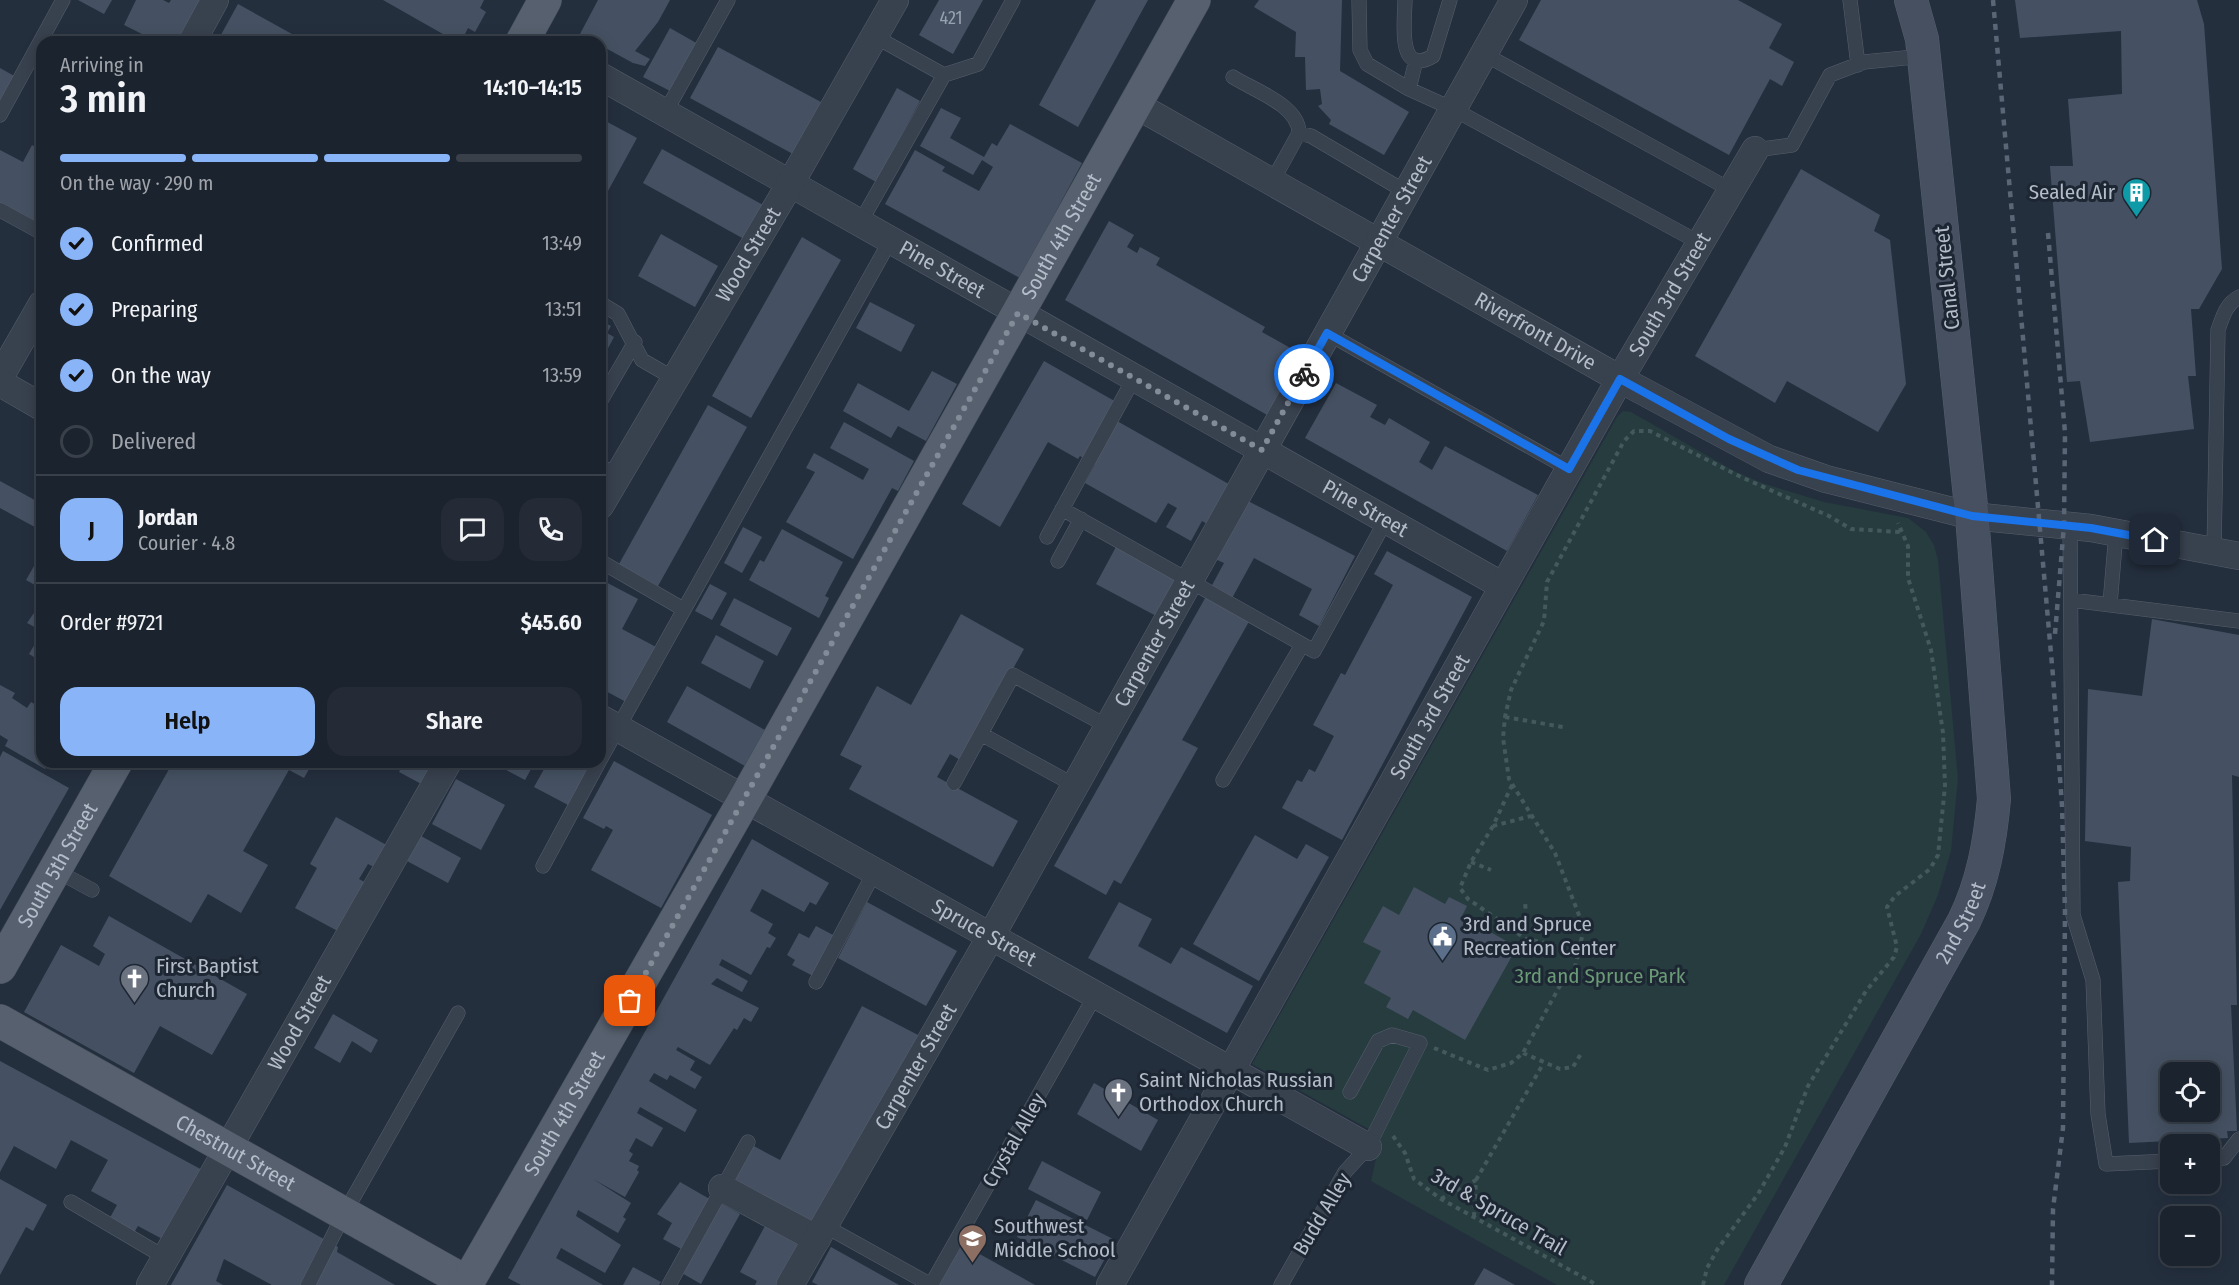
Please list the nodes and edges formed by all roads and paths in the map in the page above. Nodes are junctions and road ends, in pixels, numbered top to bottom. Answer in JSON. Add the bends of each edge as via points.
{"nodes":[{"id":1,"x":63,"y":0,"type":"edge"},
{"id":2,"x":215,"y":0,"type":"edge"},
{"id":3,"x":545,"y":0,"type":"edge"},
{"id":4,"x":728,"y":0,"type":"edge"},
{"id":5,"x":895,"y":0,"type":"edge"},
{"id":6,"x":1013,"y":0,"type":"edge"},
{"id":7,"x":1194,"y":0,"type":"edge"},
{"id":8,"x":1359,"y":0,"type":"edge"},
{"id":9,"x":1405,"y":0,"type":"edge"},
{"id":10,"x":1450,"y":0,"type":"edge"},
{"id":11,"x":1514,"y":0,"type":"edge"},
{"id":12,"x":1850,"y":0,"type":"edge"},
{"id":13,"x":1911,"y":0,"type":"edge"},
{"id":14,"x":1929,"y":0,"type":"edge"},
{"id":15,"x":43,"y":36,"type":"edge"},
{"id":16,"x":195,"y":36,"type":"edge"},
{"id":17,"x":531,"y":36,"type":"edge"},
{"id":18,"x":874,"y":36,"type":"junction"},
{"id":19,"x":1923,"y":48,"type":"junction"},
{"id":20,"x":36,"y":49,"type":"edge"},
{"id":21,"x":1484,"y":54,"type":"junction"},
{"id":22,"x":1416,"y":60,"type":"junction"},
{"id":23,"x":1858,"y":65,"type":"junction"},
{"id":24,"x":944,"y":75,"type":"junction"},
{"id":25,"x":1233,"y":77,"type":"dead end"},
{"id":26,"x":606,"y":79,"type":"edge"},
{"id":27,"x":1409,"y":89,"type":"junction"},
{"id":28,"x":1136,"y":105,"type":"junction"},
{"id":29,"x":1453,"y":109,"type":"junction"},
{"id":30,"x":665,"y":113,"type":"junction"},
{"id":31,"x":0,"y":115,"type":"edge"},
{"id":32,"x":1299,"y":133,"type":"junction"},
{"id":33,"x":1755,"y":150,"type":"joint"},
{"id":34,"x":1272,"y":182,"type":"junction"},
{"id":35,"x":790,"y":184,"type":"junction"},
{"id":36,"x":1731,"y":190,"type":"junction"},
{"id":37,"x":1406,"y":192,"type":"junction"},
{"id":38,"x":0,"y":210,"type":"edge"},
{"id":39,"x":860,"y":223,"type":"junction"},
{"id":40,"x":36,"y":230,"type":"edge"},
{"id":41,"x":890,"y":241,"type":"junction"},
{"id":42,"x":1378,"y":242,"type":"junction"},
{"id":43,"x":1700,"y":243,"type":"junction"},
{"id":44,"x":2239,"y":297,"type":"edge"},
{"id":45,"x":606,"y":307,"type":"edge"},
{"id":46,"x":1018,"y":313,"type":"junction"},
{"id":47,"x":36,"y":314,"type":"edge"},
{"id":48,"x":1327,"y":333,"type":"junction"},
{"id":49,"x":636,"y":342,"type":"junction"},
{"id":50,"x":0,"y":377,"type":"edge"},
{"id":51,"x":1134,"y":378,"type":"junction"},
{"id":52,"x":1620,"y":379,"type":"junction"},
{"id":53,"x":675,"y":380,"type":"junction"},
{"id":54,"x":0,"y":383,"type":"edge"},
{"id":55,"x":606,"y":392,"type":"edge"},
{"id":56,"x":36,"y":404,"type":"edge"},
{"id":57,"x":1262,"y":450,"type":"junction"},
{"id":58,"x":1569,"y":469,"type":"junction"},
{"id":59,"x":608,"y":471,"type":"edge"},
{"id":60,"x":1892,"y":495,"type":"junction"},
{"id":61,"x":1062,"y":509,"type":"junction"},
{"id":62,"x":1972,"y":516,"type":"junction"},
{"id":63,"x":1081,"y":519,"type":"junction"},
{"id":64,"x":1386,"y":520,"type":"junction"},
{"id":65,"x":2070,"y":526,"type":"junction"},
{"id":66,"x":1900,"y":532,"type":"junction"},
{"id":67,"x":2116,"y":532,"type":"junction"},
{"id":68,"x":1047,"y":537,"type":"dead end"},
{"id":69,"x":2226,"y":553,"type":"edge"},
{"id":70,"x":1058,"y":561,"type":"dead end"},
{"id":71,"x":606,"y":564,"type":"edge"},
{"id":72,"x":1188,"y":581,"type":"junction"},
{"id":73,"x":1503,"y":586,"type":"junction"},
{"id":74,"x":2071,"y":600,"type":"junction"},
{"id":75,"x":2110,"y":604,"type":"junction"},
{"id":76,"x":683,"y":609,"type":"junction"},
{"id":77,"x":2239,"y":621,"type":"edge"},
{"id":78,"x":1302,"y":645,"type":"junction"},
{"id":79,"x":1504,"y":717,"type":"junction"},
{"id":80,"x":609,"y":723,"type":"edge"},
{"id":81,"x":1107,"y":726,"type":"junction"},
{"id":82,"x":1563,"y":727,"type":"dead end"},
{"id":83,"x":981,"y":734,"type":"junction"},
{"id":84,"x":113,"y":768,"type":"edge"},
{"id":85,"x":445,"y":768,"type":"edge"},
{"id":86,"x":595,"y":768,"type":"edge"},
{"id":87,"x":1223,"y":780,"type":"dead end"},
{"id":88,"x":954,"y":783,"type":"dead end"},
{"id":89,"x":1512,"y":784,"type":"junction"},
{"id":90,"x":1074,"y":785,"type":"junction"},
{"id":91,"x":745,"y":799,"type":"junction"},
{"id":92,"x":1531,"y":816,"type":"junction"},
{"id":93,"x":1493,"y":826,"type":"junction"},
{"id":94,"x":1471,"y":862,"type":"junction"},
{"id":95,"x":543,"y":866,"type":"dead end"},
{"id":96,"x":55,"y":870,"type":"junction"},
{"id":97,"x":1491,"y":870,"type":"dead end"},
{"id":98,"x":875,"y":871,"type":"junction"},
{"id":99,"x":92,"y":890,"type":"dead end"},
{"id":100,"x":1525,"y":900,"type":"dead end"},
{"id":101,"x":1515,"y":932,"type":"junction"},
{"id":102,"x":991,"y":936,"type":"junction"},
{"id":103,"x":1580,"y":950,"type":"junction"},
{"id":104,"x":0,"y":967,"type":"edge"},
{"id":105,"x":1575,"y":967,"type":"junction"},
{"id":106,"x":1591,"y":976,"type":"dead end"},
{"id":107,"x":816,"y":982,"type":"dead end"},
{"id":108,"x":1096,"y":994,"type":"junction"},
{"id":109,"x":458,"y":1013,"type":"dead end"},
{"id":110,"x":0,"y":1021,"type":"edge"},
{"id":111,"x":1419,"y":1043,"type":"junction"},
{"id":112,"x":1582,"y":1052,"type":"dead end"},
{"id":113,"x":1522,"y":1053,"type":"junction"},
{"id":114,"x":1542,"y":1064,"type":"junction"},
{"id":115,"x":1230,"y":1069,"type":"junction"},
{"id":116,"x":1350,"y":1092,"type":"dead end"},
{"id":117,"x":1382,"y":1120,"type":"junction"},
{"id":118,"x":2239,"y":1139,"type":"edge"},
{"id":119,"x":748,"y":1142,"type":"dead end"},
{"id":120,"x":1368,"y":1147,"type":"junction"},
{"id":121,"x":228,"y":1149,"type":"junction"},
{"id":122,"x":2220,"y":1158,"type":"edge"},
{"id":123,"x":2160,"y":1161,"type":"edge"},
{"id":124,"x":1476,"y":1180,"type":"junction"},
{"id":125,"x":722,"y":1188,"type":"junction"},
{"id":126,"x":1441,"y":1198,"type":"junction"},
{"id":127,"x":71,"y":1202,"type":"dead end"},
{"id":128,"x":344,"y":1214,"type":"junction"},
{"id":129,"x":1474,"y":1216,"type":"junction"},
{"id":130,"x":821,"y":1232,"type":"junction"},
{"id":131,"x":158,"y":1277,"type":"edge"},
{"id":132,"x":468,"y":1284,"type":"edge"},
{"id":133,"x":308,"y":1285,"type":"edge"},
{"id":134,"x":669,"y":1285,"type":"edge"},
{"id":135,"x":790,"y":1285,"type":"edge"},
{"id":136,"x":931,"y":1285,"type":"edge"},
{"id":137,"x":1110,"y":1285,"type":"edge"},
{"id":138,"x":1281,"y":1285,"type":"edge"},
{"id":139,"x":1597,"y":1285,"type":"edge"},
{"id":140,"x":1703,"y":1285,"type":"edge"},
{"id":141,"x":1761,"y":1285,"type":"edge"}],
"edges":[{"from":1,"to":15,"type":"lane"},
{"from":2,"to":16,"type":"street"},
{"from":3,"to":17,"type":"main road"},
{"from":4,"to":30,"type":"lane"},
{"from":5,"to":18,"type":"street","name":"Wood Street"},
{"from":6,"to":24,"type":"lane","via":[[978,64]]},
{"from":7,"to":28,"type":"main road","name":"South 4th Street"},
{"from":8,"to":27,"type":"lane","via":[[1360,50],[1367,64]]},
{"from":9,"to":22,"type":"lane","via":[[1404,45]]},
{"from":10,"to":22,"type":"lane","via":[[1433,56]]},
{"from":11,"to":21,"type":"street","name":"Carpenter Street"},
{"from":12,"to":23,"type":"lane"},
{"from":13,"to":19,"type":"street","name":"Canal Street"},
{"from":14,"to":19,"type":"street","name":"Canal Street"},
{"from":18,"to":24,"type":"lane"},
{"from":18,"to":35,"type":"street","name":"Wood Street"},
{"from":19,"to":23,"type":"lane"},
{"from":19,"to":62,"type":"street","name":"Canal Street"},
{"from":20,"to":31,"type":"lane"},
{"from":21,"to":29,"type":"street","name":"Carpenter Street"},
{"from":21,"to":36,"type":"lane"},
{"from":22,"to":27,"type":"lane"},
{"from":23,"to":33,"type":"lane","via":[[1830,75],[1792,145]]},
{"from":24,"to":39,"type":"lane"},
{"from":25,"to":32,"type":"lane","via":[[1287,109]]},
{"from":26,"to":30,"type":"street","name":"Pine Street"},
{"from":27,"to":29,"type":"lane"},
{"from":28,"to":34,"type":"street","name":"Riverfront Drive"},
{"from":28,"to":46,"type":"main road","name":"South 4th Street"},
{"from":29,"to":37,"type":"street","name":"Carpenter Street"},
{"from":29,"to":43,"type":"lane"},
{"from":30,"to":35,"type":"street","name":"Pine Street"},
{"from":32,"to":34,"type":"lane"},
{"from":32,"to":37,"type":"lane","via":[[1311,136]]},
{"from":33,"to":36,"type":"street","name":"South 3rd Street"},
{"from":34,"to":42,"type":"street","name":"Riverfront Drive"},
{"from":35,"to":39,"type":"street","name":"Pine Street"},
{"from":35,"to":53,"type":"street","name":"Wood Street"},
{"from":36,"to":43,"type":"street","name":"South 3rd Street"},
{"from":37,"to":42,"type":"street","name":"Carpenter Street"},
{"from":38,"to":40,"type":"lane"},
{"from":39,"to":41,"type":"street","name":"Pine Street"},
{"from":41,"to":46,"type":"street","name":"Pine Street"},
{"from":41,"to":76,"type":"lane"},
{"from":42,"to":48,"type":"street","name":"Carpenter Street"},
{"from":42,"to":52,"type":"street","name":"Riverfront Drive"},
{"from":43,"to":52,"type":"street","name":"South 3rd Street"},
{"from":44,"to":69,"type":"lane","via":[[2224,313],[2218,330]]},
{"from":45,"to":49,"type":"lane","via":[[618,314]]},
{"from":46,"to":51,"type":"street","name":"Pine Street"},
{"from":46,"to":91,"type":"main road","name":"South 4th Street"},
{"from":47,"to":50,"type":"street"},
{"from":48,"to":57,"type":"street","name":"Carpenter Street"},
{"from":48,"to":58,"type":"lane"},
{"from":49,"to":53,"type":"lane","via":[[642,360]]},
{"from":49,"to":55,"type":"lane"},
{"from":51,"to":57,"type":"street","name":"Pine Street"},
{"from":51,"to":61,"type":"lane"},
{"from":52,"to":58,"type":"street","name":"South 3rd Street"},
{"from":52,"to":60,"type":"street","name":"Riverfront Drive","via":[[1769,459]]},
{"from":53,"to":59,"type":"street","name":"Wood Street"},
{"from":54,"to":56,"type":"street"},
{"from":57,"to":64,"type":"street","name":"Pine Street"},
{"from":57,"to":72,"type":"street","name":"Carpenter Street"},
{"from":58,"to":73,"type":"street","name":"South 3rd Street"},
{"from":60,"to":62,"type":"street","name":"Riverfront Drive"},
{"from":60,"to":66,"type":"path"},
{"from":61,"to":63,"type":"lane"},
{"from":61,"to":68,"type":"lane"},
{"from":62,"to":65,"type":"street","name":"Riverfront Drive"},
{"from":62,"to":141,"type":"street","name":"2nd Street","via":[[1994,799],[1980,883],[1964,921]]},
{"from":63,"to":70,"type":"lane"},
{"from":63,"to":72,"type":"lane"},
{"from":64,"to":73,"type":"street","name":"Pine Street"},
{"from":64,"to":78,"type":"lane","via":[[1314,651]]},
{"from":65,"to":67,"type":"street","name":"Riverfront Drive"},
{"from":65,"to":74,"type":"lane"},
{"from":66,"to":79,"type":"path","via":[[1851,529],[1657,434],[1634,431],[1624,441],[1547,582],[1544,621],[1511,690]]},
{"from":66,"to":140,"type":"path","via":[[1908,546],[1908,578],[1931,650],[1943,733],[1945,786],[1938,855],[1930,869],[1887,907],[1897,947],[1894,957],[1866,991],[1808,1086],[1785,1148],[1758,1194],[1717,1250]]},
{"from":67,"to":69,"type":"street","name":"Riverfront Drive"},
{"from":67,"to":75,"type":"lane"},
{"from":71,"to":76,"type":"lane"},
{"from":72,"to":78,"type":"lane"},
{"from":72,"to":81,"type":"street","name":"Carpenter Street"},
{"from":73,"to":115,"type":"street","name":"South 3rd Street"},
{"from":74,"to":75,"type":"lane"},
{"from":74,"to":123,"type":"lane","via":[[2073,915],[2092,980],[2098,1114],[2106,1164]]},
{"from":75,"to":77,"type":"lane"},
{"from":76,"to":80,"type":"lane"},
{"from":78,"to":87,"type":"lane"},
{"from":79,"to":82,"type":"path"},
{"from":79,"to":89,"type":"path","via":[[1503,738]]},
{"from":80,"to":91,"type":"street","name":"Spruce Street"},
{"from":81,"to":83,"type":"lane","via":[[1013,675]]},
{"from":81,"to":90,"type":"street","name":"Carpenter Street"},
{"from":83,"to":88,"type":"lane"},
{"from":83,"to":90,"type":"lane"},
{"from":84,"to":96,"type":"main road","name":"South 5th Street"},
{"from":85,"to":121,"type":"street","name":"Wood Street"},
{"from":86,"to":95,"type":"lane"},
{"from":89,"to":92,"type":"path"},
{"from":89,"to":93,"type":"path"},
{"from":90,"to":102,"type":"street","name":"Carpenter Street"},
{"from":91,"to":98,"type":"street","name":"Spruce Street"},
{"from":91,"to":132,"type":"main road","name":"South 4th Street"},
{"from":92,"to":93,"type":"path"},
{"from":92,"to":103,"type":"path","via":[[1565,874],[1584,928]]},
{"from":93,"to":94,"type":"path"},
{"from":94,"to":97,"type":"path"},
{"from":94,"to":101,"type":"path","via":[[1460,888]]},
{"from":96,"to":99,"type":"lane"},
{"from":96,"to":104,"type":"main road","name":"South 5th Street"},
{"from":98,"to":102,"type":"street","name":"Spruce Street"},
{"from":98,"to":107,"type":"lane"},
{"from":100,"to":101,"type":"path","via":[[1526,917]]},
{"from":101,"to":103,"type":"path","via":[[1526,939]]},
{"from":102,"to":108,"type":"street","name":"Spruce Street"},
{"from":102,"to":130,"type":"street","name":"Carpenter Street"},
{"from":103,"to":105,"type":"path"},
{"from":105,"to":106,"type":"path"},
{"from":105,"to":113,"type":"path","via":[[1562,982]]},
{"from":108,"to":115,"type":"street","name":"Spruce Street"},
{"from":108,"to":136,"type":"lane","name":"Crystal Alley"},
{"from":109,"to":128,"type":"lane"},
{"from":110,"to":121,"type":"main road","name":"Chestnut Street"},
{"from":111,"to":113,"type":"path","via":[[1488,1070],[1511,1063]]},
{"from":111,"to":116,"type":"lane","via":[[1392,1035],[1378,1041]]},
{"from":111,"to":117,"type":"lane","name":"Budd Alley"},
{"from":112,"to":114,"type":"path","via":[[1573,1067],[1560,1069]]},
{"from":113,"to":114,"type":"path"},
{"from":114,"to":124,"type":"path"},
{"from":115,"to":120,"type":"street","name":"Spruce Street"},
{"from":115,"to":137,"type":"street","name":"South 3rd Street"},
{"from":117,"to":120,"type":"lane","name":"Budd Alley"},
{"from":117,"to":126,"type":"path","name":"3rd & Spruce Trail","via":[[1405,1153],[1414,1179]]},
{"from":118,"to":122,"type":"lane"},
{"from":119,"to":125,"type":"lane"},
{"from":120,"to":138,"type":"lane","name":"Budd Alley","via":[[1345,1173]]},
{"from":121,"to":128,"type":"main road","name":"Chestnut Street"},
{"from":121,"to":131,"type":"street","name":"Wood Street"},
{"from":124,"to":126,"type":"path"},
{"from":124,"to":129,"type":"path"},
{"from":125,"to":130,"type":"street"},
{"from":125,"to":134,"type":"lane"},
{"from":126,"to":129,"type":"path","name":"3rd & Spruce Trail"},
{"from":127,"to":131,"type":"lane"},
{"from":128,"to":132,"type":"main road","name":"Chestnut Street"},
{"from":128,"to":133,"type":"lane"},
{"from":129,"to":139,"type":"path","name":"3rd & Spruce Trail"},
{"from":130,"to":135,"type":"street","name":"Carpenter Street"},
{"from":130,"to":136,"type":"lane"}]}
